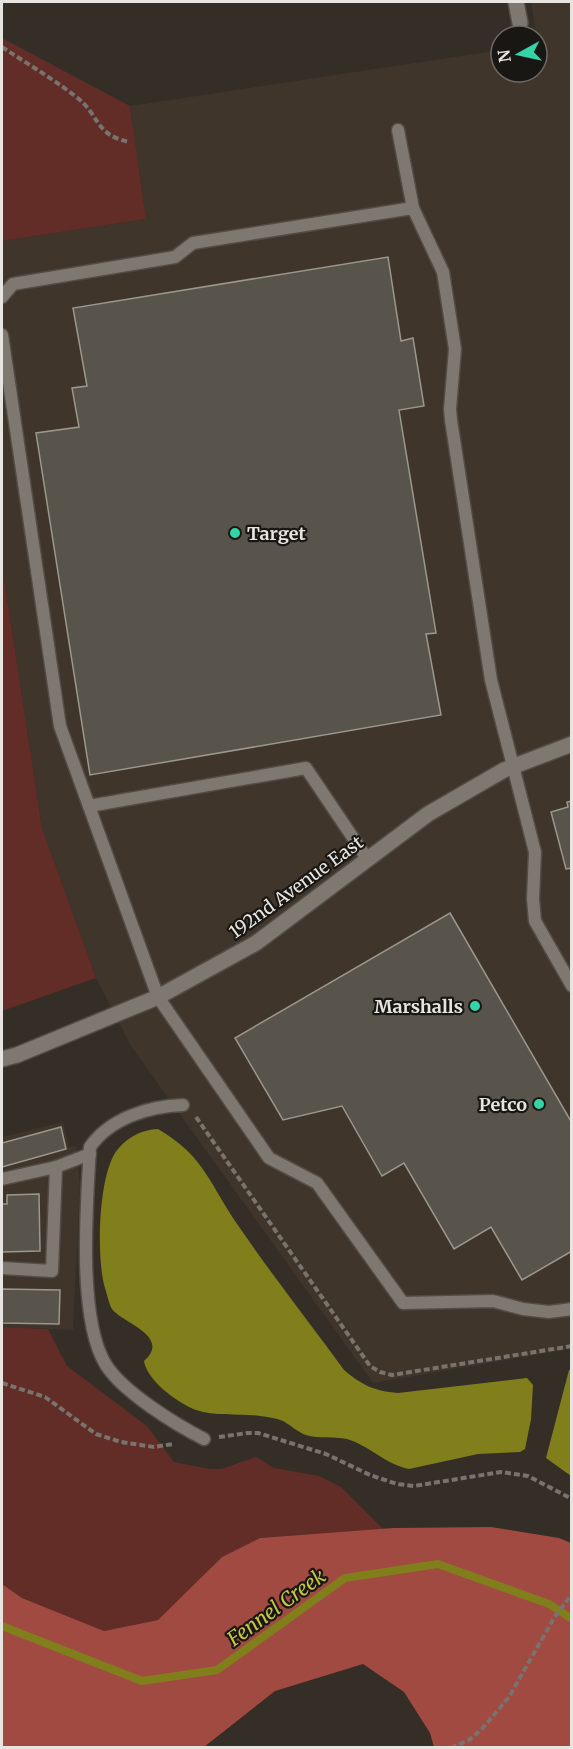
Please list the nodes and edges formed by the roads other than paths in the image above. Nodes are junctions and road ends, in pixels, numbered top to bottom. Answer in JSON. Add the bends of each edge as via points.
{"nodes":[{"id":1,"x":516,"y":2,"type":"edge"},
{"id":2,"x":520,"y":23,"type":"dead end"},
{"id":3,"x":398,"y":130,"type":"dead end"},
{"id":4,"x":413,"y":208,"type":"junction"},
{"id":5,"x":2,"y":297,"type":"edge"},
{"id":6,"x":2,"y":335,"type":"edge"},
{"id":7,"x":572,"y":744,"type":"edge"},
{"id":8,"x":514,"y":766,"type":"junction"},
{"id":9,"x":88,"y":806,"type":"junction"},
{"id":10,"x":368,"y":860,"type":"junction"},
{"id":11,"x":572,"y":986,"type":"edge"},
{"id":12,"x":158,"y":997,"type":"junction"},
{"id":13,"x":2,"y":1059,"type":"edge"},
{"id":14,"x":183,"y":1105,"type":"road end"},
{"id":15,"x":90,"y":1154,"type":"junction"},
{"id":16,"x":56,"y":1167,"type":"junction"},
{"id":17,"x":2,"y":1179,"type":"edge"},
{"id":18,"x":2,"y":1268,"type":"edge"},
{"id":19,"x":572,"y":1309,"type":"edge"},
{"id":20,"x":204,"y":1440,"type":"road end"}],
"edges":[{"from":1,"to":2,"type":"street"},
{"from":3,"to":4,"type":"lane"},
{"from":4,"to":5,"type":"lane","via":[[193,243],[175,256],[13,284]]},
{"from":4,"to":8,"type":"lane","via":[[443,272],[455,349],[450,409],[491,680]]},
{"from":6,"to":9,"type":"lane","via":[[60,726]]},
{"from":7,"to":8,"type":"street","name":"192nd Avenue East"},
{"from":8,"to":10,"type":"street","name":"192nd Avenue East","via":[[428,814]]},
{"from":8,"to":11,"type":"lane","via":[[535,852],[535,921]]},
{"from":9,"to":10,"type":"lane","via":[[306,768]]},
{"from":9,"to":12,"type":"lane"},
{"from":10,"to":12,"type":"street","name":"192nd Avenue East","via":[[255,943]]},
{"from":12,"to":13,"type":"street","name":"192nd Avenue East"},
{"from":12,"to":19,"type":"lane","via":[[269,1158],[317,1183],[404,1303],[493,1301],[549,1312]]},
{"from":14,"to":15,"type":"lane","via":[[138,1112],[95,1139]]},
{"from":15,"to":16,"type":"lane"},
{"from":15,"to":20,"type":"lane","via":[[87,1259],[89,1306],[98,1347],[118,1381]]},
{"from":16,"to":17,"type":"lane"},
{"from":16,"to":18,"type":"lane","via":[[52,1271]]}]}
